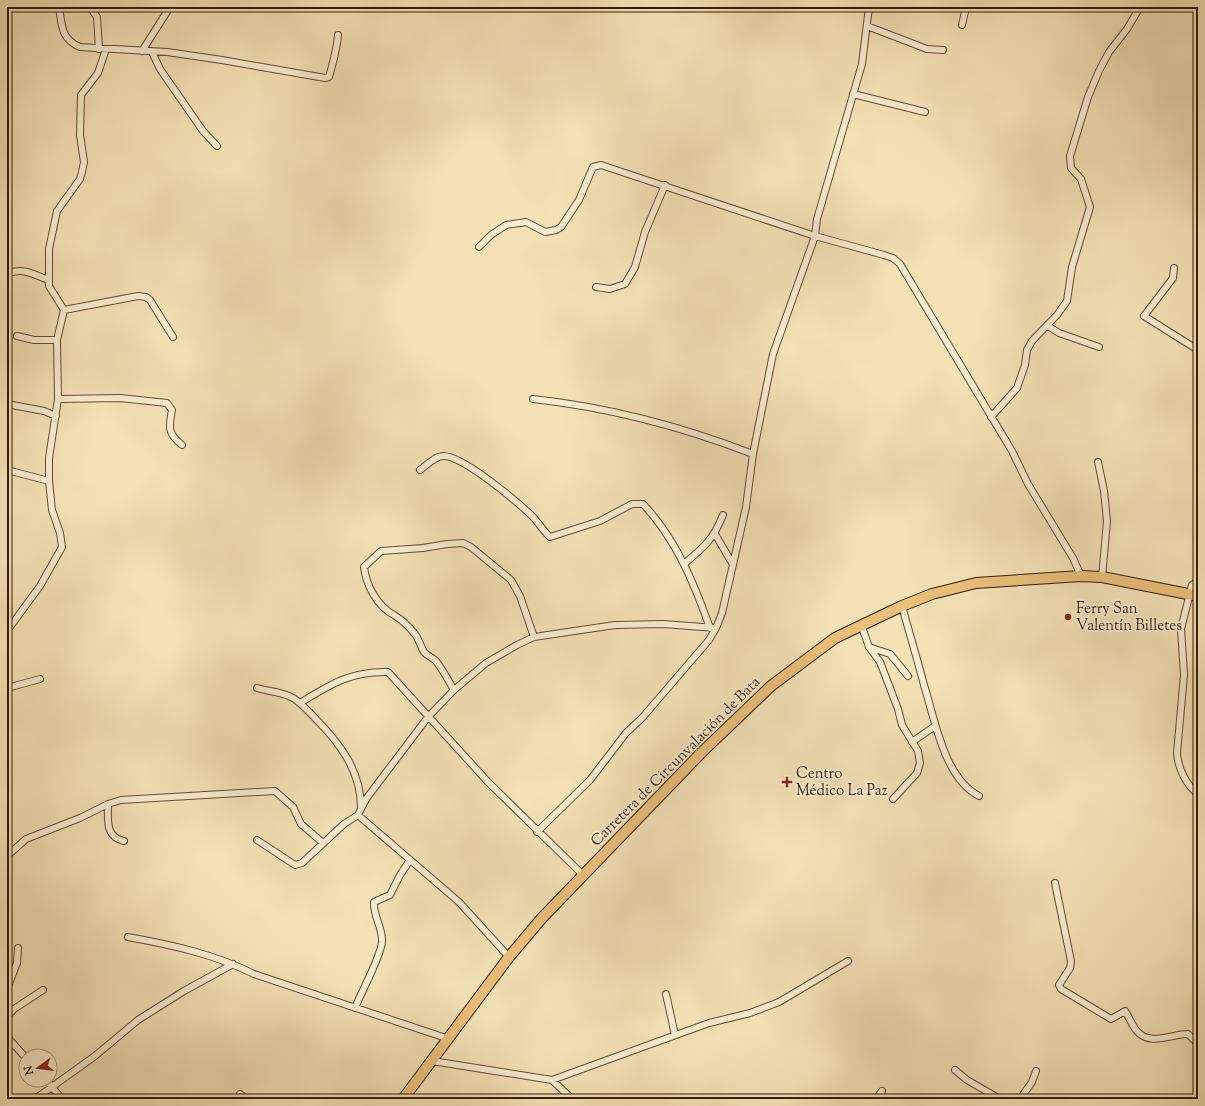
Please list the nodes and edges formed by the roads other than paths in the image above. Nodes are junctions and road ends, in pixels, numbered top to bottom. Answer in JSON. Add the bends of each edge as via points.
{"nodes":[{"id":1,"x":59,"y":7,"type":"edge"},
{"id":2,"x":90,"y":7,"type":"edge"},
{"id":3,"x":170,"y":7,"type":"edge"},
{"id":4,"x":869,"y":7,"type":"edge"},
{"id":5,"x":966,"y":7,"type":"edge"},
{"id":6,"x":1140,"y":7,"type":"edge"},
{"id":7,"x":962,"y":25,"type":"dead end"},
{"id":8,"x":867,"y":26,"type":"junction"},
{"id":9,"x":338,"y":35,"type":"dead end"},
{"id":10,"x":99,"y":49,"type":"junction"},
{"id":11,"x":106,"y":49,"type":"junction"},
{"id":12,"x":943,"y":50,"type":"dead end"},
{"id":13,"x":142,"y":51,"type":"junction"},
{"id":14,"x":152,"y":52,"type":"junction"},
{"id":15,"x":853,"y":94,"type":"junction"},
{"id":16,"x":925,"y":112,"type":"dead end"},
{"id":17,"x":217,"y":146,"type":"dead end"},
{"id":18,"x":665,"y":185,"type":"junction"},
{"id":19,"x":815,"y":236,"type":"junction"},
{"id":20,"x":479,"y":247,"type":"dead end"},
{"id":21,"x":1174,"y":268,"type":"dead end"},
{"id":22,"x":7,"y":274,"type":"edge"},
{"id":23,"x":48,"y":280,"type":"junction"},
{"id":24,"x":596,"y":287,"type":"dead end"},
{"id":25,"x":64,"y":310,"type":"junction"},
{"id":26,"x":1048,"y":326,"type":"junction"},
{"id":27,"x":17,"y":336,"type":"dead end"},
{"id":28,"x":173,"y":337,"type":"dead end"},
{"id":29,"x":57,"y":340,"type":"junction"},
{"id":30,"x":1099,"y":347,"type":"dead end"},
{"id":31,"x":1198,"y":350,"type":"edge"},
{"id":32,"x":58,"y":399,"type":"junction"},
{"id":33,"x":532,"y":399,"type":"dead end"},
{"id":34,"x":7,"y":404,"type":"edge"},
{"id":35,"x":56,"y":416,"type":"junction"},
{"id":36,"x":991,"y":417,"type":"junction"},
{"id":37,"x":182,"y":445,"type":"dead end"},
{"id":38,"x":753,"y":454,"type":"junction"},
{"id":39,"x":1098,"y":462,"type":"dead end"},
{"id":40,"x":7,"y":470,"type":"edge"},
{"id":41,"x":420,"y":470,"type":"dead end"},
{"id":42,"x":49,"y":481,"type":"junction"},
{"id":43,"x":723,"y":515,"type":"dead end"},
{"id":44,"x":715,"y":534,"type":"junction"},
{"id":45,"x":732,"y":563,"type":"junction"},
{"id":46,"x":684,"y":564,"type":"junction"},
{"id":47,"x":1081,"y":576,"type":"junction"},
{"id":48,"x":1102,"y":577,"type":"junction"},
{"id":49,"x":1198,"y":581,"type":"edge"},
{"id":50,"x":1194,"y":595,"type":"edge"},
{"id":51,"x":902,"y":606,"type":"junction"},
{"id":52,"x":860,"y":624,"type":"junction"},
{"id":53,"x":713,"y":628,"type":"junction"},
{"id":54,"x":7,"y":631,"type":"edge"},
{"id":55,"x":534,"y":637,"type":"junction"},
{"id":56,"x":869,"y":647,"type":"junction"},
{"id":57,"x":908,"y":676,"type":"dead end"},
{"id":58,"x":40,"y":679,"type":"dead end"},
{"id":59,"x":7,"y":688,"type":"edge"},
{"id":60,"x":257,"y":688,"type":"dead end"},
{"id":61,"x":454,"y":690,"type":"junction"},
{"id":62,"x":300,"y":703,"type":"junction"},
{"id":63,"x":428,"y":717,"type":"junction"},
{"id":64,"x":935,"y":726,"type":"junction"},
{"id":65,"x":912,"y":742,"type":"junction"},
{"id":66,"x":1198,"y":794,"type":"edge"},
{"id":67,"x":979,"y":796,"type":"dead end"},
{"id":68,"x":893,"y":799,"type":"dead end"},
{"id":69,"x":108,"y":804,"type":"junction"},
{"id":70,"x":359,"y":813,"type":"junction"},
{"id":71,"x":537,"y":832,"type":"junction"},
{"id":72,"x":257,"y":840,"type":"dead end"},
{"id":73,"x":124,"y":841,"type":"dead end"},
{"id":74,"x":323,"y":843,"type":"junction"},
{"id":75,"x":7,"y":856,"type":"edge"},
{"id":76,"x":410,"y":860,"type":"junction"},
{"id":77,"x":582,"y":875,"type":"junction"},
{"id":78,"x":1055,"y":883,"type":"dead end"},
{"id":79,"x":128,"y":937,"type":"dead end"},
{"id":80,"x":18,"y":948,"type":"dead end"},
{"id":81,"x":509,"y":957,"type":"junction"},
{"id":82,"x":848,"y":962,"type":"dead end"},
{"id":83,"x":233,"y":964,"type":"junction"},
{"id":84,"x":7,"y":989,"type":"edge"},
{"id":85,"x":43,"y":990,"type":"dead end"},
{"id":86,"x":666,"y":994,"type":"dead end"},
{"id":87,"x":355,"y":1008,"type":"junction"},
{"id":88,"x":7,"y":1017,"type":"edge"},
{"id":89,"x":676,"y":1035,"type":"junction"},
{"id":90,"x":7,"y":1037,"type":"edge"},
{"id":91,"x":449,"y":1039,"type":"junction"},
{"id":92,"x":1198,"y":1044,"type":"edge"},
{"id":93,"x":18,"y":1049,"type":"edge"},
{"id":94,"x":432,"y":1061,"type":"junction"},
{"id":95,"x":955,"y":1070,"type":"dead end"},
{"id":96,"x":1036,"y":1071,"type":"dead end"},
{"id":97,"x":552,"y":1080,"type":"junction"},
{"id":98,"x":58,"y":1082,"type":"edge"},
{"id":99,"x":49,"y":1088,"type":"edge"},
{"id":100,"x":54,"y":1088,"type":"edge"},
{"id":101,"x":882,"y":1091,"type":"dead end"},
{"id":102,"x":240,"y":1094,"type":"dead end"},
{"id":103,"x":34,"y":1099,"type":"edge"},
{"id":104,"x":62,"y":1099,"type":"edge"},
{"id":105,"x":246,"y":1099,"type":"edge"},
{"id":106,"x":403,"y":1099,"type":"edge"},
{"id":107,"x":572,"y":1099,"type":"edge"},
{"id":108,"x":876,"y":1099,"type":"edge"},
{"id":109,"x":1000,"y":1099,"type":"edge"},
{"id":110,"x":1020,"y":1099,"type":"edge"}],
"edges":[{"from":1,"to":10,"type":"street","via":[[67,39],[80,47]]},
{"from":2,"to":10,"type":"street","via":[[97,17]]},
{"from":3,"to":13,"type":"street"},
{"from":4,"to":8,"type":"street"},
{"from":5,"to":7,"type":"street"},
{"from":6,"to":26,"type":"street","via":[[1099,71],[1079,123],[1070,160],[1071,168],[1081,179],[1090,207],[1072,268],[1067,301]]},
{"from":8,"to":12,"type":"street","via":[[927,49]]},
{"from":8,"to":15,"type":"street","via":[[862,64]]},
{"from":9,"to":14,"type":"street","via":[[331,71],[329,77],[325,78],[222,60]]},
{"from":10,"to":11,"type":"street"},
{"from":11,"to":13,"type":"street"},
{"from":11,"to":23,"type":"street","via":[[98,72],[82,95],[80,128],[84,162],[80,179],[57,211],[48,256]]},
{"from":13,"to":14,"type":"street"},
{"from":14,"to":17,"type":"street","via":[[160,69],[203,131]]},
{"from":15,"to":16,"type":"street"},
{"from":15,"to":19,"type":"street","via":[[817,219]]},
{"from":18,"to":19,"type":"street"},
{"from":18,"to":20,"type":"street","via":[[607,166],[596,166],[591,171],[580,200],[556,230],[545,232],[526,222],[506,225]]},
{"from":18,"to":24,"type":"street","via":[[645,232],[635,267],[625,284],[610,289]]},
{"from":19,"to":36,"type":"street","via":[[884,255],[900,264]]},
{"from":19,"to":38,"type":"street","via":[[776,343]]},
{"from":21,"to":31,"type":"street","via":[[1173,278],[1144,316]]},
{"from":22,"to":23,"type":"street","via":[[23,270]]},
{"from":23,"to":25,"type":"street","via":[[53,294]]},
{"from":25,"to":28,"type":"street","via":[[138,296],[146,297]]},
{"from":25,"to":29,"type":"street"},
{"from":26,"to":30,"type":"street","via":[[1059,333]]},
{"from":26,"to":36,"type":"street","via":[[1040,332],[1027,350],[1017,388]]},
{"from":27,"to":29,"type":"street","via":[[34,340]]},
{"from":29,"to":32,"type":"street"},
{"from":32,"to":35,"type":"street"},
{"from":32,"to":37,"type":"street","via":[[120,398],[167,403],[172,410],[170,432]]},
{"from":33,"to":38,"type":"street","via":[[567,403],[630,417],[724,443]]},
{"from":34,"to":35,"type":"street","via":[[44,411]]},
{"from":35,"to":42,"type":"street","via":[[50,451]]},
{"from":36,"to":47,"type":"street"},
{"from":38,"to":45,"type":"street","via":[[746,506]]},
{"from":39,"to":48,"type":"street","via":[[1107,521]]},
{"from":40,"to":42,"type":"street"},
{"from":41,"to":46,"type":"street","via":[[437,457],[450,456],[465,464],[530,513],[550,536],[600,521],[632,504],[643,504],[668,533]]},
{"from":42,"to":54,"type":"street","via":[[52,510],[62,547],[40,586]]},
{"from":43,"to":44,"type":"street"},
{"from":44,"to":45,"type":"street"},
{"from":44,"to":46,"type":"street","via":[[705,547]]},
{"from":45,"to":53,"type":"street","via":[[722,613]]},
{"from":46,"to":53,"type":"street"},
{"from":47,"to":48,"type":"main road","name":"Carretera de Circunvalación de Bata"},
{"from":47,"to":51,"type":"main road","name":"Carretera de Circunvalación de Bata","via":[[976,583],[932,594]]},
{"from":48,"to":50,"type":"main road","name":"Carretera de Circunvalación de Bata"},
{"from":49,"to":50,"type":"street","via":[[1192,585]]},
{"from":50,"to":66,"type":"street","via":[[1180,636],[1184,675],[1177,753],[1181,770]]},
{"from":51,"to":52,"type":"main road","name":"Carretera de Circunvalación de Bata"},
{"from":51,"to":64,"type":"street"},
{"from":52,"to":56,"type":"street"},
{"from":52,"to":77,"type":"main road","name":"Carretera de Circunvalación de Bata","via":[[835,638],[771,686],[702,752]]},
{"from":53,"to":55,"type":"street","via":[[663,624],[615,625]]},
{"from":53,"to":71,"type":"street","via":[[709,640],[626,733],[590,780]]},
{"from":55,"to":61,"type":"street","via":[[486,663]]},
{"from":55,"to":61,"type":"street","via":[[520,596],[511,580],[471,547],[463,543],[447,544],[379,553],[364,567],[370,589],[393,615],[401,618],[415,633],[424,651],[437,662]]},
{"from":56,"to":57,"type":"street","via":[[890,654]]},
{"from":56,"to":65,"type":"street","via":[[880,662],[902,725]]},
{"from":58,"to":59,"type":"street"},
{"from":60,"to":62,"type":"street","via":[[289,696]]},
{"from":61,"to":63,"type":"street"},
{"from":62,"to":63,"type":"street","via":[[328,685],[352,676],[368,672],[388,672]]},
{"from":62,"to":70,"type":"street","via":[[328,732],[348,759],[359,788]]},
{"from":63,"to":70,"type":"street","via":[[372,791]]},
{"from":63,"to":71,"type":"street"},
{"from":64,"to":65,"type":"street"},
{"from":64,"to":67,"type":"street","via":[[958,778],[969,791]]},
{"from":65,"to":68,"type":"street","via":[[918,751],[920,763],[917,773]]},
{"from":69,"to":73,"type":"street","via":[[109,831],[117,840]]},
{"from":69,"to":74,"type":"street","via":[[144,798],[275,791],[293,807],[302,824]]},
{"from":69,"to":75,"type":"street","via":[[26,839]]},
{"from":70,"to":74,"type":"street"},
{"from":70,"to":76,"type":"street"},
{"from":71,"to":77,"type":"street"},
{"from":72,"to":74,"type":"street","via":[[298,865]]},
{"from":76,"to":81,"type":"street","via":[[459,902]]},
{"from":76,"to":87,"type":"street","via":[[390,895],[374,902],[382,932],[382,943]]},
{"from":77,"to":81,"type":"main road","name":"Carretera de Circunvalación de Bata"},
{"from":78,"to":92,"type":"street","via":[[1071,961],[1070,968],[1059,985],[1061,989],[1111,1018],[1125,1011],[1137,1032],[1149,1038],[1188,1034]]},
{"from":79,"to":83,"type":"street","via":[[180,946]]},
{"from":80,"to":84,"type":"street","via":[[17,963]]},
{"from":81,"to":91,"type":"main road","name":"Carretera de Circunvalación de Bata"},
{"from":82,"to":89,"type":"street","via":[[779,1002]]},
{"from":83,"to":87,"type":"street","via":[[254,974]]},
{"from":83,"to":98,"type":"street","via":[[138,1020],[95,1056]]},
{"from":85,"to":88,"type":"street","via":[[14,1009]]},
{"from":86,"to":89,"type":"street"},
{"from":87,"to":91,"type":"street"},
{"from":89,"to":97,"type":"street"},
{"from":90,"to":93,"type":"street"},
{"from":91,"to":94,"type":"main road","name":"Carretera de Circunvalación de Bata"},
{"from":94,"to":97,"type":"street"},
{"from":94,"to":106,"type":"main road","name":"Carretera de Circunvalación de Bata"},
{"from":95,"to":109,"type":"street"},
{"from":96,"to":110,"type":"street","via":[[1031,1084]]},
{"from":97,"to":107,"type":"street"},
{"from":99,"to":103,"type":"street"},
{"from":100,"to":104,"type":"street"},
{"from":101,"to":108,"type":"street"},
{"from":102,"to":105,"type":"street"}]}
